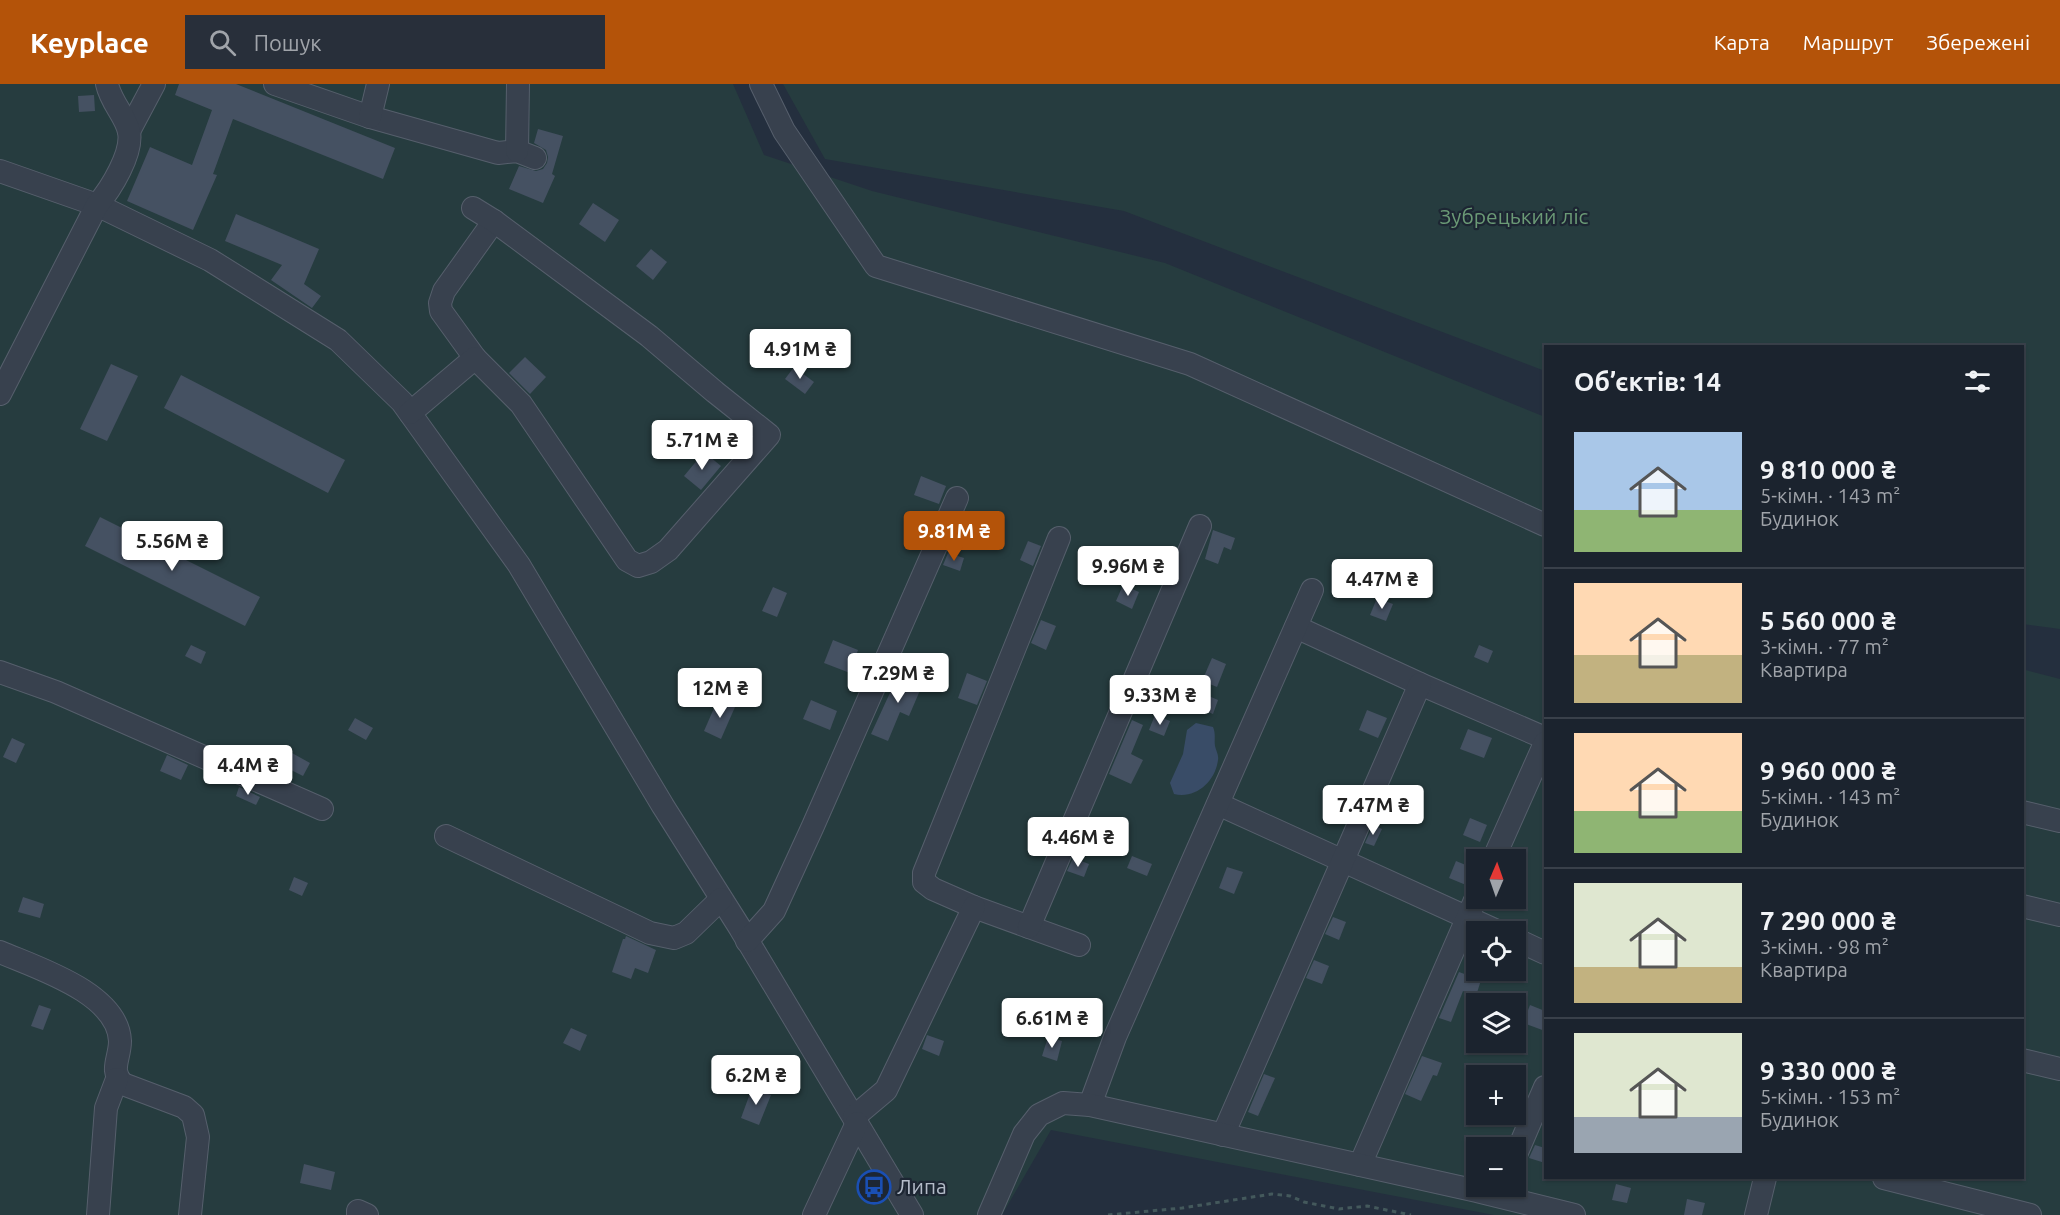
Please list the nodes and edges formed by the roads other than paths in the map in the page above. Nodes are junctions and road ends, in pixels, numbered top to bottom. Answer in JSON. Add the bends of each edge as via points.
{"nodes":[{"id":1,"x":107,"y":84,"type":"edge"},
{"id":2,"x":154,"y":84,"type":"edge"},
{"id":3,"x":275,"y":84,"type":"edge"},
{"id":4,"x":378,"y":84,"type":"edge"},
{"id":5,"x":518,"y":84,"type":"edge"},
{"id":6,"x":761,"y":84,"type":"edge"},
{"id":7,"x":370,"y":117,"type":"junction"},
{"id":8,"x":129,"y":131,"type":"junction"},
{"id":9,"x":0,"y":171,"type":"edge"},
{"id":10,"x":97,"y":205,"type":"junction"},
{"id":11,"x":473,"y":208,"type":"dead end"},
{"id":12,"x":494,"y":221,"type":"junction"},
{"id":13,"x":475,"y":358,"type":"junction"},
{"id":14,"x":0,"y":394,"type":"edge"},
{"id":15,"x":410,"y":413,"type":"junction"},
{"id":16,"x":957,"y":498,"type":"dead end"},
{"id":17,"x":1544,"y":525,"type":"edge"},
{"id":18,"x":1200,"y":526,"type":"dead end"},
{"id":19,"x":1059,"y":538,"type":"dead end"},
{"id":20,"x":1312,"y":590,"type":"dead end"},
{"id":21,"x":1296,"y":627,"type":"junction"},
{"id":22,"x":0,"y":672,"type":"edge"},
{"id":23,"x":1420,"y":684,"type":"junction"},
{"id":24,"x":1544,"y":738,"type":"edge"},
{"id":25,"x":1544,"y":745,"type":"edge"},
{"id":26,"x":1218,"y":804,"type":"junction"},
{"id":27,"x":322,"y":809,"type":"dead end"},
{"id":28,"x":2024,"y":812,"type":"edge"},
{"id":29,"x":2060,"y":821,"type":"edge"},
{"id":30,"x":446,"y":836,"type":"dead end"},
{"id":31,"x":1499,"y":849,"type":"edge"},
{"id":32,"x":1343,"y":861,"type":"junction"},
{"id":33,"x":721,"y":899,"type":"junction"},
{"id":34,"x":1466,"y":906,"type":"edge"},
{"id":35,"x":2024,"y":906,"type":"edge"},
{"id":36,"x":974,"y":907,"type":"junction"},
{"id":37,"x":1472,"y":909,"type":"edge"},
{"id":38,"x":1473,"y":909,"type":"edge"},
{"id":39,"x":2060,"y":915,"type":"edge"},
{"id":40,"x":1486,"y":921,"type":"edge"},
{"id":41,"x":1029,"y":927,"type":"junction"},
{"id":42,"x":747,"y":941,"type":"junction"},
{"id":43,"x":1526,"y":944,"type":"edge"},
{"id":44,"x":1079,"y":945,"type":"dead end"},
{"id":45,"x":0,"y":952,"type":"edge"},
{"id":46,"x":1544,"y":953,"type":"edge"},
{"id":47,"x":2024,"y":1060,"type":"edge"},
{"id":48,"x":2060,"y":1069,"type":"edge"},
{"id":49,"x":117,"y":1078,"type":"junction"},
{"id":50,"x":1544,"y":1089,"type":"edge"},
{"id":51,"x":1090,"y":1105,"type":"junction"},
{"id":52,"x":856,"y":1120,"type":"junction"},
{"id":53,"x":1223,"y":1135,"type":"junction"},
{"id":54,"x":1524,"y":1137,"type":"edge"},
{"id":55,"x":1360,"y":1165,"type":"junction"},
{"id":56,"x":1765,"y":1179,"type":"edge"},
{"id":57,"x":1888,"y":1179,"type":"edge"},
{"id":58,"x":1466,"y":1185,"type":"edge"},
{"id":59,"x":1519,"y":1197,"type":"edge"},
{"id":60,"x":98,"y":1215,"type":"edge"},
{"id":61,"x":190,"y":1215,"type":"edge"},
{"id":62,"x":814,"y":1215,"type":"edge"},
{"id":63,"x":912,"y":1215,"type":"edge"},
{"id":64,"x":989,"y":1215,"type":"edge"},
{"id":65,"x":1574,"y":1215,"type":"edge"},
{"id":66,"x":1756,"y":1215,"type":"edge"},
{"id":67,"x":2030,"y":1215,"type":"edge"}],
"edges":[{"from":1,"to":8,"type":"street"},
{"from":2,"to":8,"type":"street"},
{"from":3,"to":7,"type":"street"},
{"from":4,"to":7,"type":"street"},
{"from":5,"to":7,"type":"street","via":[[526,154],[498,153]]},
{"from":6,"to":17,"type":"street","via":[[784,131],[876,266],[1190,364]]},
{"from":8,"to":10,"type":"street","via":[[128,152]]},
{"from":9,"to":10,"type":"street"},
{"from":10,"to":14,"type":"street"},
{"from":10,"to":15,"type":"street","via":[[210,260],[338,339]]},
{"from":11,"to":12,"type":"street"},
{"from":12,"to":13,"type":"street","via":[[444,291],[440,303],[441,311]]},
{"from":12,"to":13,"type":"street","via":[[649,336],[769,435],[668,550],[638,566],[627,560],[521,404]]},
{"from":13,"to":15,"type":"street"},
{"from":15,"to":33,"type":"street","via":[[519,565]]},
{"from":16,"to":42,"type":"street","via":[[774,911]]},
{"from":18,"to":41,"type":"street"},
{"from":19,"to":36,"type":"street","via":[[924,873],[924,882],[933,889]]},
{"from":20,"to":21,"type":"street"},
{"from":21,"to":23,"type":"street"},
{"from":21,"to":26,"type":"street"},
{"from":22,"to":27,"type":"street","via":[[56,692]]},
{"from":23,"to":24,"type":"street"},
{"from":23,"to":32,"type":"street"},
{"from":25,"to":31,"type":"street"},
{"from":26,"to":32,"type":"street"},
{"from":26,"to":51,"type":"street","via":[[1115,1037]]},
{"from":28,"to":29,"type":"street"},
{"from":30,"to":33,"type":"street","via":[[650,933],[674,938],[686,933]]},
{"from":32,"to":34,"type":"street"},
{"from":32,"to":53,"type":"street"},
{"from":33,"to":42,"type":"street"},
{"from":35,"to":39,"type":"street"},
{"from":36,"to":41,"type":"street"},
{"from":36,"to":52,"type":"street","via":[[886,1089]]},
{"from":37,"to":55,"type":"street"},
{"from":38,"to":40,"type":"street"},
{"from":41,"to":44,"type":"street"},
{"from":42,"to":52,"type":"street"},
{"from":43,"to":46,"type":"street"},
{"from":45,"to":49,"type":"street","via":[[68,981],[99,1003],[117,1025]]},
{"from":47,"to":48,"type":"street"},
{"from":49,"to":60,"type":"street","via":[[106,1108]]},
{"from":49,"to":61,"type":"street","via":[[123,1084],[184,1107],[193,1116],[198,1137]]},
{"from":50,"to":54,"type":"street"},
{"from":51,"to":53,"type":"street"},
{"from":51,"to":64,"type":"street","via":[[1063,1103],[1039,1115],[1024,1134]]},
{"from":52,"to":62,"type":"street"},
{"from":52,"to":63,"type":"street"},
{"from":53,"to":55,"type":"street"},
{"from":55,"to":58,"type":"street"},
{"from":56,"to":66,"type":"street"},
{"from":57,"to":67,"type":"street"},
{"from":59,"to":65,"type":"street"}]}
